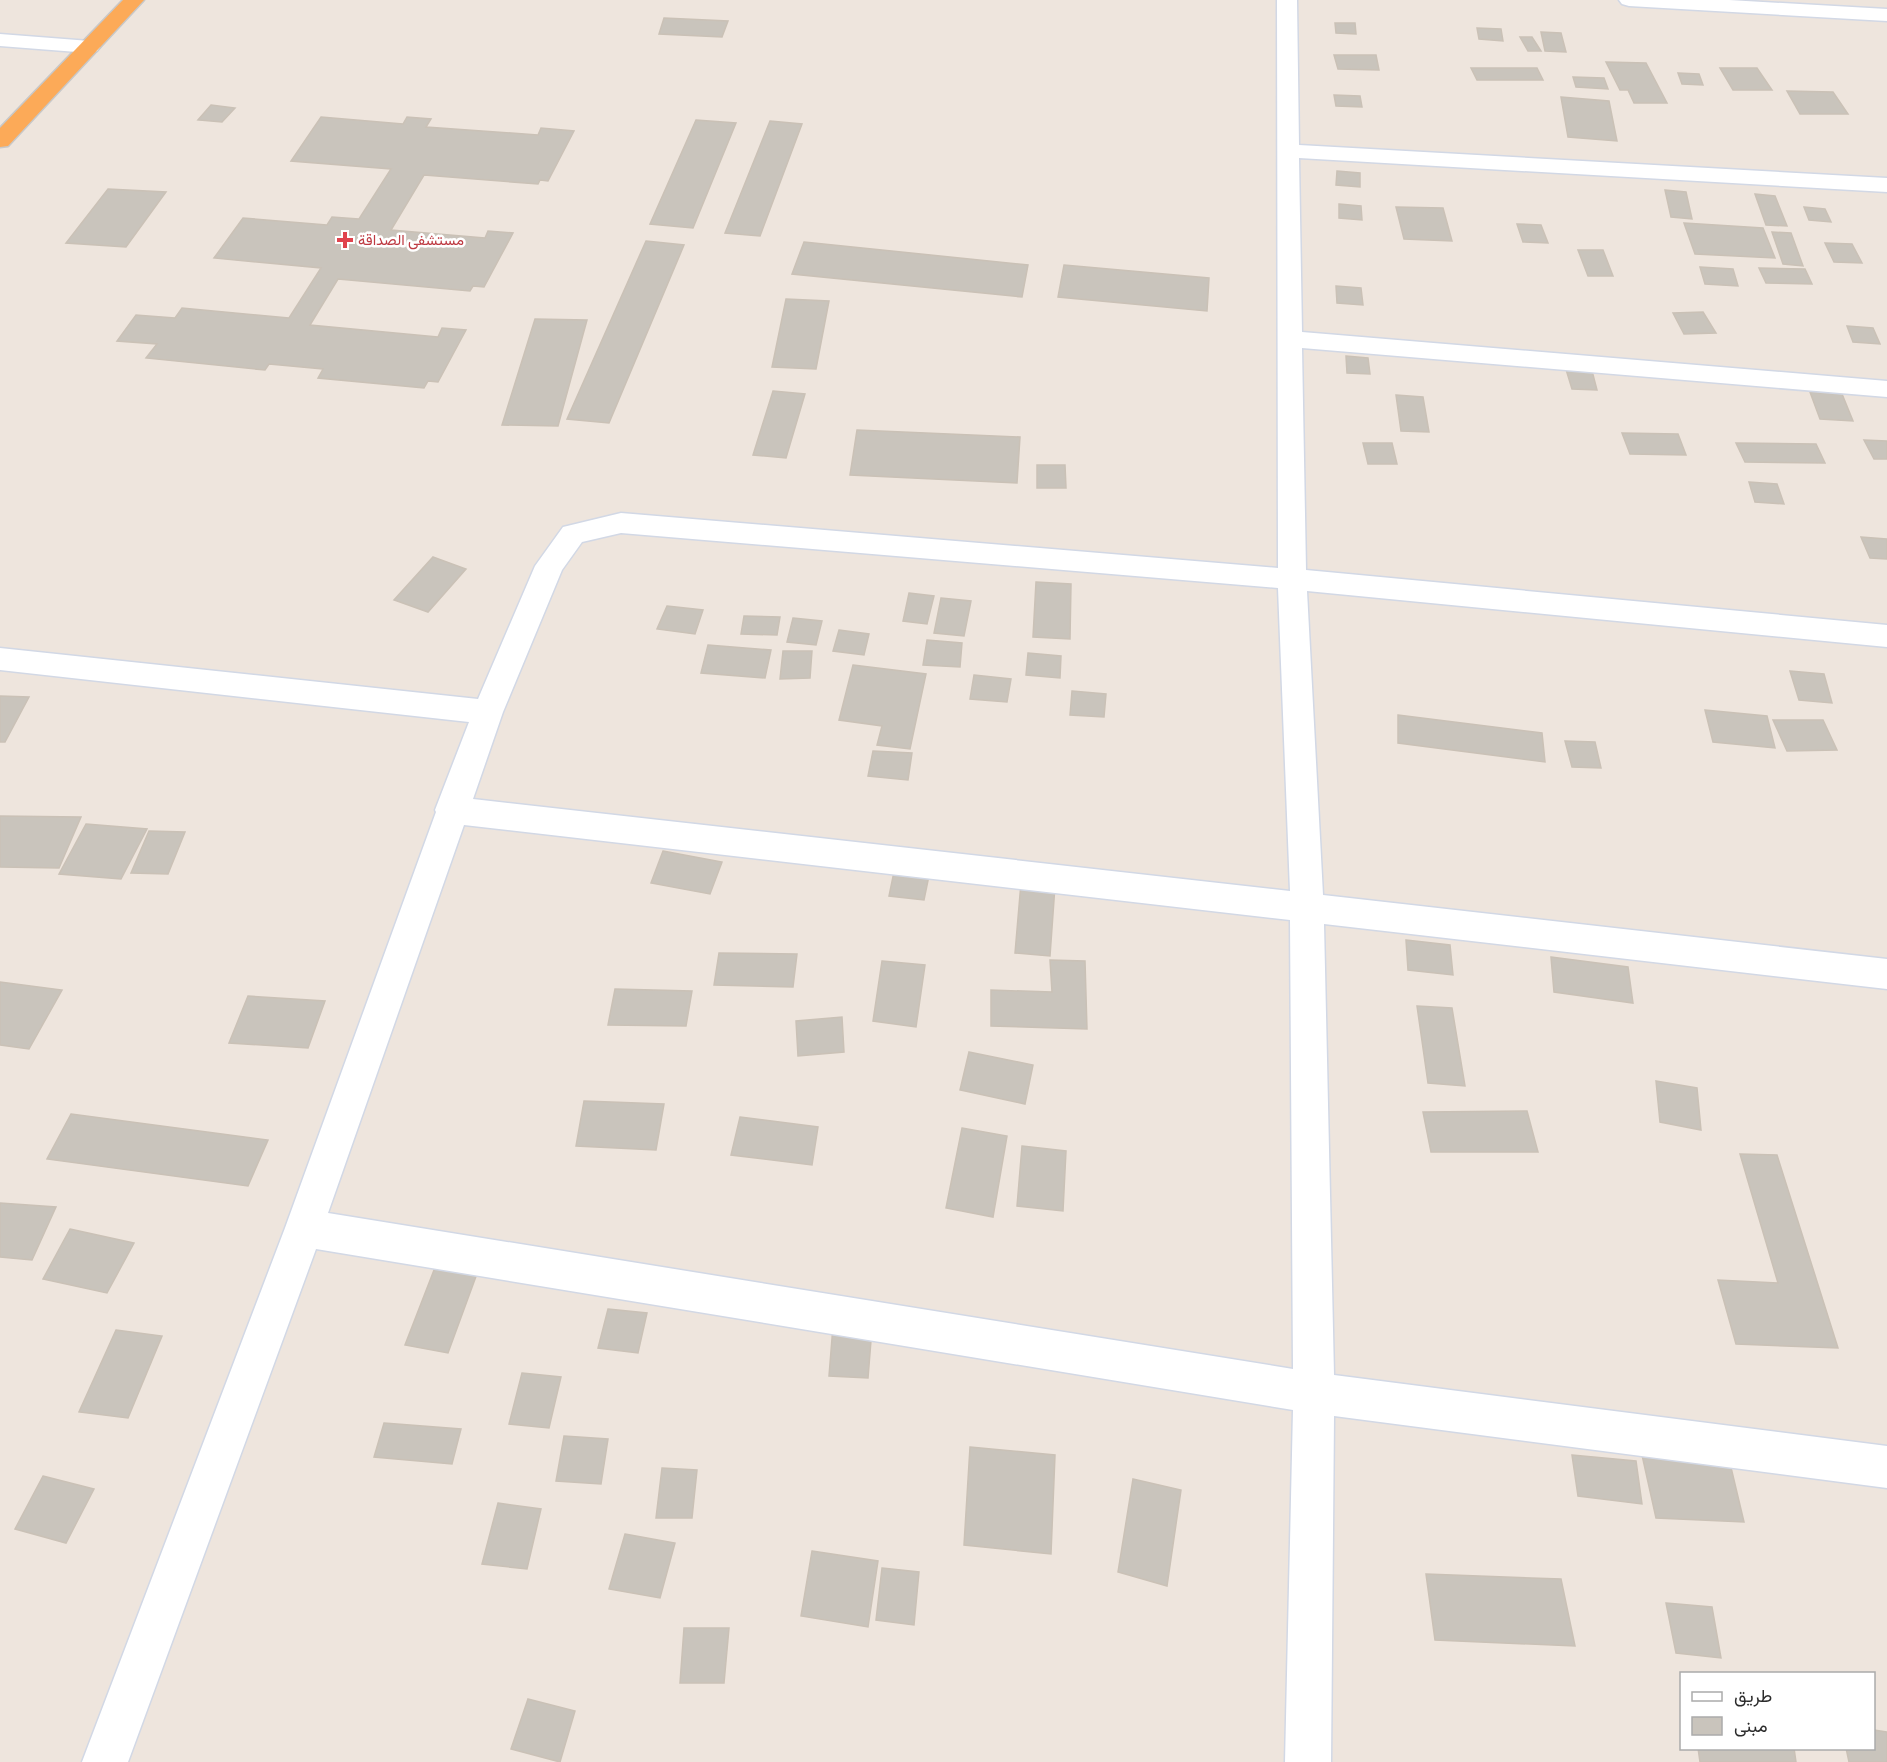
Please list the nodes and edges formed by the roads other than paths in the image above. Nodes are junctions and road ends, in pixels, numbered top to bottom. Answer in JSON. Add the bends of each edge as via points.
{"nodes":[{"id":1,"x":134,"y":0,"type":"edge"},
{"id":2,"x":1287,"y":0,"type":"edge"},
{"id":3,"x":1629,"y":0,"type":"edge"},
{"id":4,"x":1887,"y":15,"type":"edge"},
{"id":5,"x":0,"y":40,"type":"edge"},
{"id":6,"x":90,"y":47,"type":"junction"},
{"id":7,"x":0,"y":141,"type":"edge"},
{"id":8,"x":1288,"y":151,"type":"junction"},
{"id":9,"x":1887,"y":185,"type":"edge"},
{"id":10,"x":1290,"y":339,"type":"junction"},
{"id":11,"x":1887,"y":388,"type":"edge"},
{"id":12,"x":1292,"y":579,"type":"junction"},
{"id":13,"x":1887,"y":636,"type":"edge"},
{"id":14,"x":0,"y":659,"type":"edge"},
{"id":15,"x":488,"y":712,"type":"junction"},
{"id":16,"x":451,"y":810,"type":"junction"},
{"id":17,"x":1307,"y":907,"type":"junction"},
{"id":18,"x":1887,"y":974,"type":"edge"},
{"id":19,"x":304,"y":1228,"type":"junction"},
{"id":20,"x":1314,"y":1393,"type":"junction"},
{"id":21,"x":1887,"y":1467,"type":"edge"},
{"id":22,"x":105,"y":1762,"type":"edge"},
{"id":23,"x":1308,"y":1762,"type":"edge"}],
"edges":[{"from":1,"to":6,"type":"highway"},
{"from":2,"to":8,"type":"street"},
{"from":3,"to":4,"type":"street"},
{"from":5,"to":6,"type":"street"},
{"from":6,"to":7,"type":"highway"},
{"from":8,"to":9,"type":"street"},
{"from":8,"to":10,"type":"street"},
{"from":10,"to":11,"type":"street"},
{"from":10,"to":12,"type":"street"},
{"from":12,"to":13,"type":"street"},
{"from":12,"to":15,"type":"street","via":[[621,523],[573,534],[549,566]]},
{"from":12,"to":17,"type":"street"},
{"from":14,"to":15,"type":"street"},
{"from":15,"to":16,"type":"street"},
{"from":16,"to":17,"type":"street"},
{"from":16,"to":19,"type":"street"},
{"from":17,"to":18,"type":"street"},
{"from":17,"to":20,"type":"street"},
{"from":19,"to":20,"type":"street"},
{"from":19,"to":22,"type":"street"},
{"from":20,"to":21,"type":"street"},
{"from":20,"to":23,"type":"street"}]}
